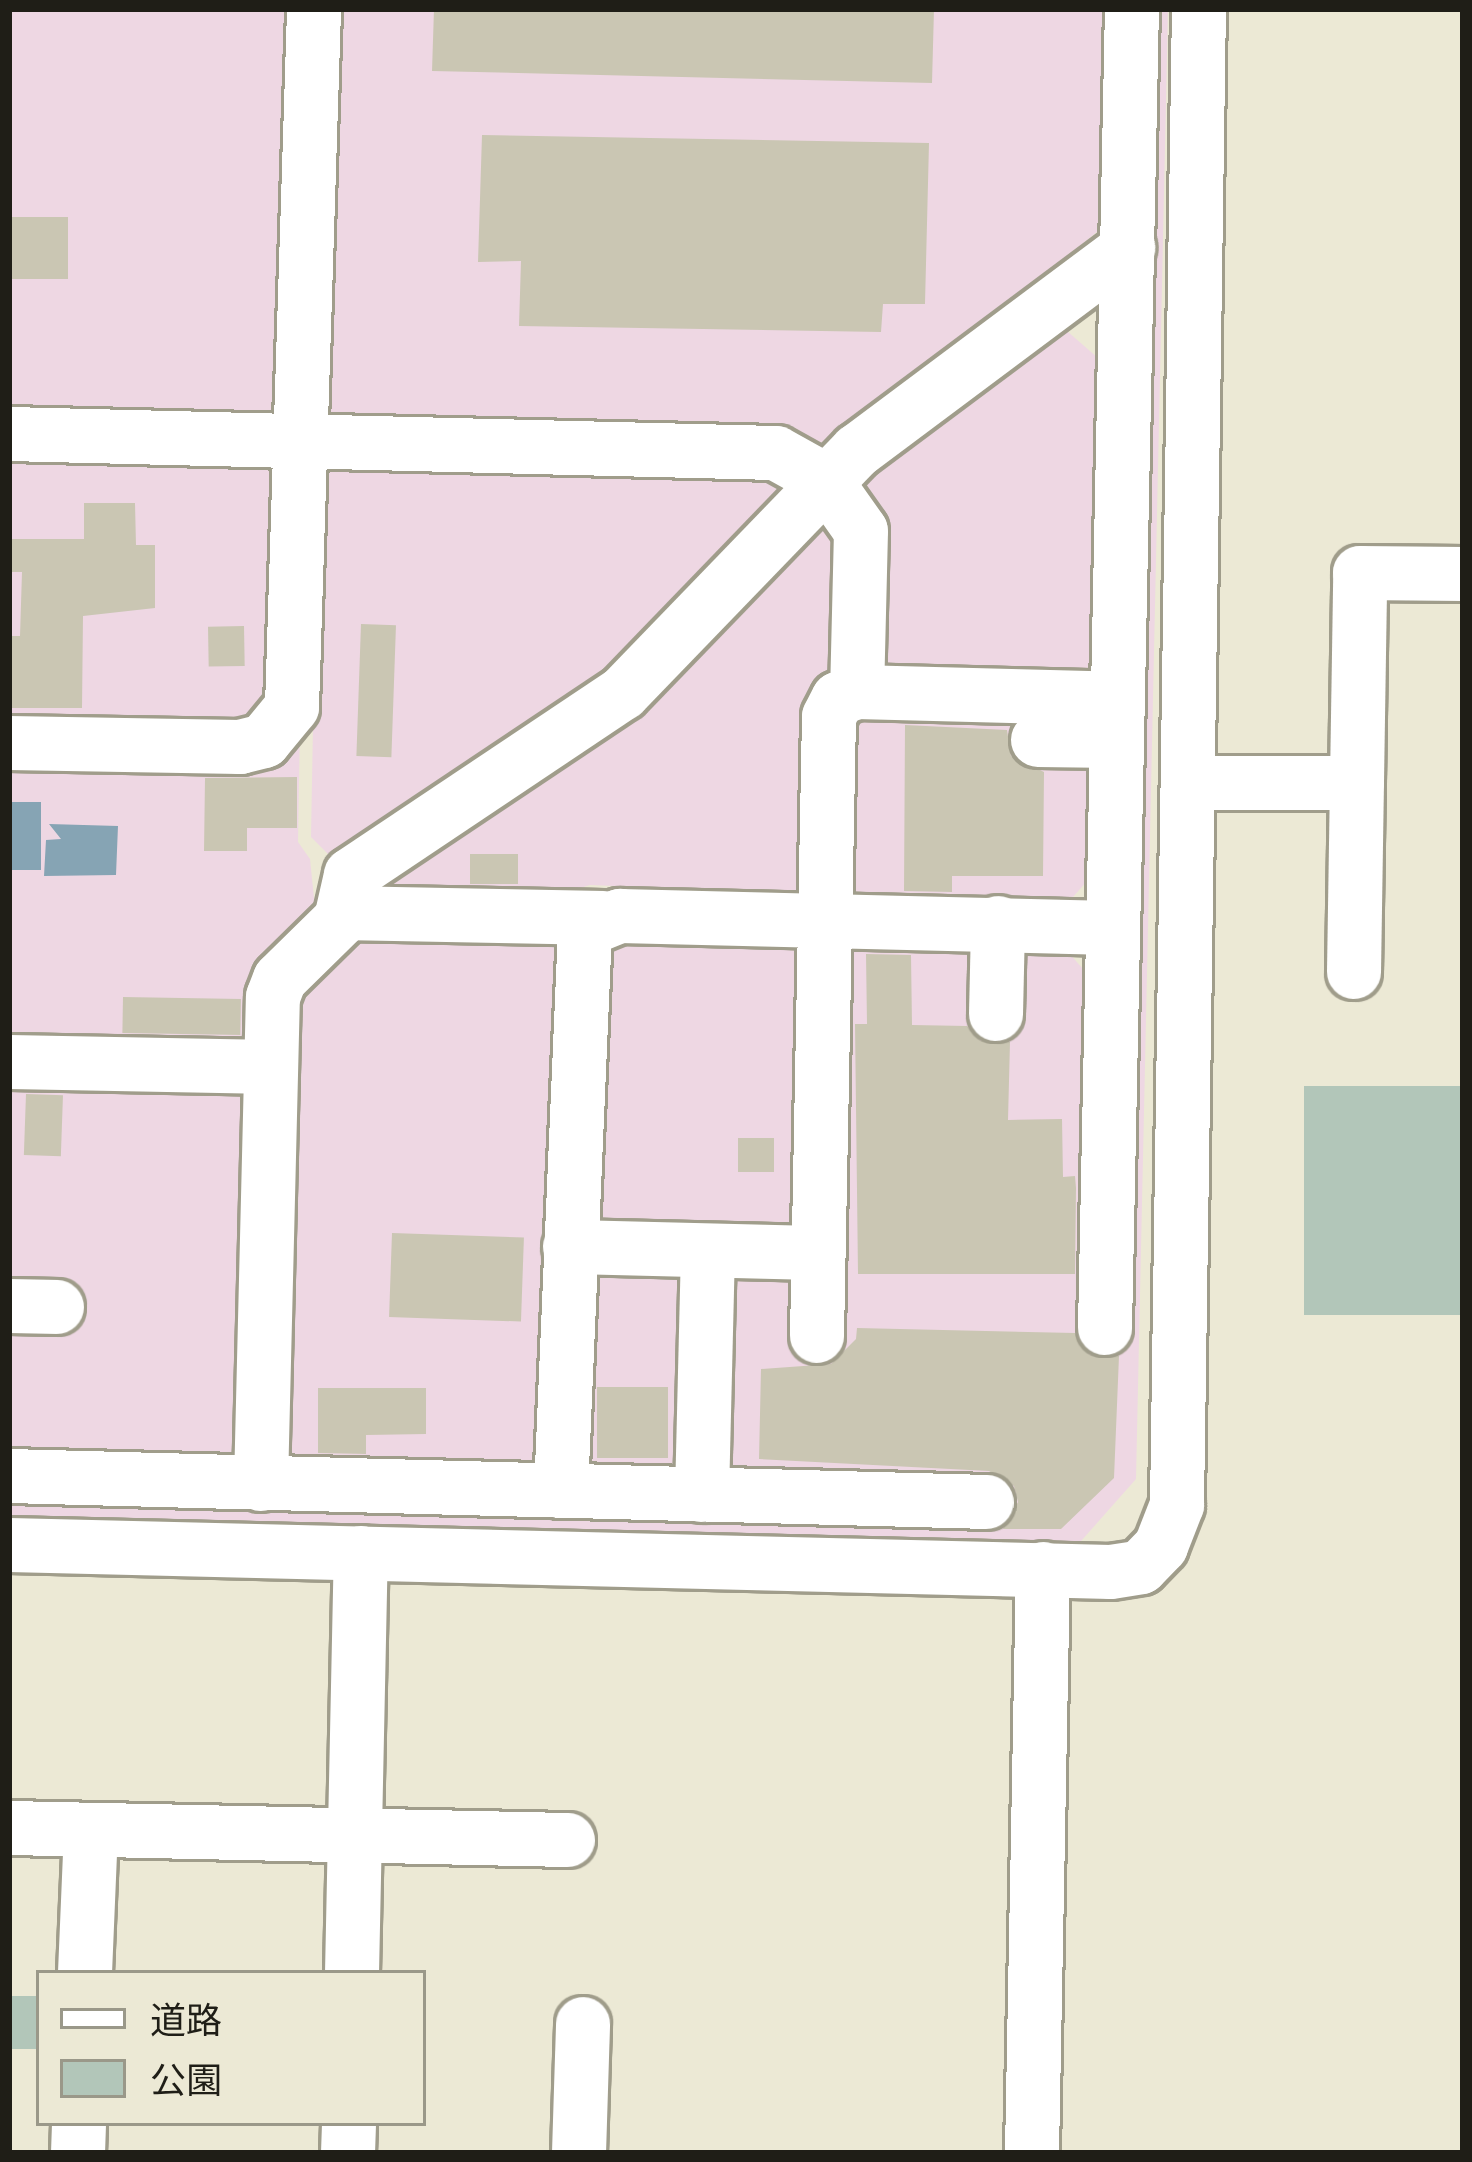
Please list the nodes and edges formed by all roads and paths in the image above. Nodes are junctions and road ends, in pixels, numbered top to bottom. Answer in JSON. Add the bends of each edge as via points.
{"nodes":[{"id":1,"x":314,"y":9,"type":"edge"},
{"id":2,"x":1132,"y":9,"type":"edge"},
{"id":3,"x":1199,"y":9,"type":"edge"},
{"id":4,"x":1128,"y":248,"type":"junction"},
{"id":5,"x":9,"y":434,"type":"edge"},
{"id":6,"x":300,"y":444,"type":"junction"},
{"id":7,"x":825,"y":480,"type":"junction"},
{"id":8,"x":1463,"y":574,"type":"edge"},
{"id":9,"x":857,"y":692,"type":"junction"},
{"id":10,"x":1117,"y":720,"type":"junction"},
{"id":11,"x":1038,"y":740,"type":"dead end"},
{"id":12,"x":9,"y":743,"type":"edge"},
{"id":13,"x":1357,"y":783,"type":"junction"},
{"id":14,"x":1189,"y":784,"type":"junction"},
{"id":15,"x":343,"y":913,"type":"junction"},
{"id":16,"x":826,"y":917,"type":"junction"},
{"id":17,"x":603,"y":918,"type":"junction"},
{"id":18,"x":998,"y":923,"type":"junction"},
{"id":19,"x":1113,"y":928,"type":"junction"},
{"id":20,"x":1354,"y":972,"type":"dead end"},
{"id":21,"x":996,"y":1014,"type":"dead end"},
{"id":22,"x":9,"y":1062,"type":"edge"},
{"id":23,"x":271,"y":1067,"type":"junction"},
{"id":24,"x":570,"y":1246,"type":"junction"},
{"id":25,"x":708,"y":1251,"type":"junction"},
{"id":26,"x":818,"y":1253,"type":"junction"},
{"id":27,"x":1105,"y":1328,"type":"dead end"},
{"id":28,"x":817,"y":1336,"type":"dead end"},
{"id":29,"x":9,"y":1476,"type":"edge"},
{"id":30,"x":261,"y":1484,"type":"junction"},
{"id":31,"x":561,"y":1492,"type":"junction"},
{"id":32,"x":702,"y":1495,"type":"junction"},
{"id":33,"x":987,"y":1502,"type":"dead end"},
{"id":34,"x":9,"y":1545,"type":"edge"},
{"id":35,"x":361,"y":1553,"type":"junction"},
{"id":36,"x":1043,"y":1569,"type":"junction"},
{"id":37,"x":9,"y":1828,"type":"edge"},
{"id":38,"x":91,"y":1830,"type":"junction"},
{"id":39,"x":355,"y":1835,"type":"junction"},
{"id":40,"x":568,"y":1840,"type":"dead end"},
{"id":41,"x":85,"y":1970,"type":"edge"},
{"id":42,"x":352,"y":1970,"type":"edge"},
{"id":43,"x":583,"y":2024,"type":"dead end"},
{"id":44,"x":579,"y":2153,"type":"edge"},
{"id":45,"x":1032,"y":2153,"type":"edge"}],
"edges":[{"from":1,"to":6,"type":"street"},
{"from":2,"to":4,"type":"street"},
{"from":3,"to":14,"type":"street"},
{"from":4,"to":7,"type":"street","via":[[965,363]]},
{"from":4,"to":10,"type":"street"},
{"from":5,"to":6,"type":"street"},
{"from":6,"to":7,"type":"street","via":[[776,453]]},
{"from":6,"to":12,"type":"street","via":[[298,684],[281,724],[264,741],[240,747]]},
{"from":7,"to":9,"type":"street","via":[[861,531]]},
{"from":7,"to":15,"type":"street","via":[[622,693],[351,875]]},
{"from":8,"to":13,"type":"street","via":[[1360,573]]},
{"from":9,"to":10,"type":"street"},
{"from":9,"to":16,"type":"street","via":[[838,699],[829,717]]},
{"from":10,"to":11,"type":"street"},
{"from":10,"to":19,"type":"street"},
{"from":13,"to":14,"type":"street"},
{"from":13,"to":20,"type":"street"},
{"from":14,"to":36,"type":"street","via":[[1177,1505],[1161,1546],[1141,1568]]},
{"from":15,"to":17,"type":"street"},
{"from":15,"to":23,"type":"street","via":[[328,938],[280,979]]},
{"from":16,"to":17,"type":"street"},
{"from":16,"to":18,"type":"street"},
{"from":16,"to":26,"type":"street"},
{"from":17,"to":24,"type":"street","via":[[585,930],[580,950]]},
{"from":18,"to":19,"type":"street"},
{"from":18,"to":21,"type":"street"},
{"from":19,"to":27,"type":"street"},
{"from":22,"to":23,"type":"street"},
{"from":23,"to":30,"type":"street"},
{"from":24,"to":25,"type":"street"},
{"from":24,"to":31,"type":"street"},
{"from":25,"to":26,"type":"street"},
{"from":25,"to":32,"type":"street"},
{"from":26,"to":28,"type":"street"},
{"from":29,"to":30,"type":"street"},
{"from":30,"to":31,"type":"street"},
{"from":31,"to":32,"type":"street"},
{"from":32,"to":33,"type":"street"},
{"from":34,"to":35,"type":"street"},
{"from":35,"to":36,"type":"street"},
{"from":35,"to":39,"type":"street"},
{"from":36,"to":45,"type":"street"},
{"from":37,"to":38,"type":"street"},
{"from":38,"to":39,"type":"street"},
{"from":38,"to":41,"type":"street"},
{"from":39,"to":40,"type":"street"},
{"from":39,"to":42,"type":"street"},
{"from":43,"to":44,"type":"street"}]}
